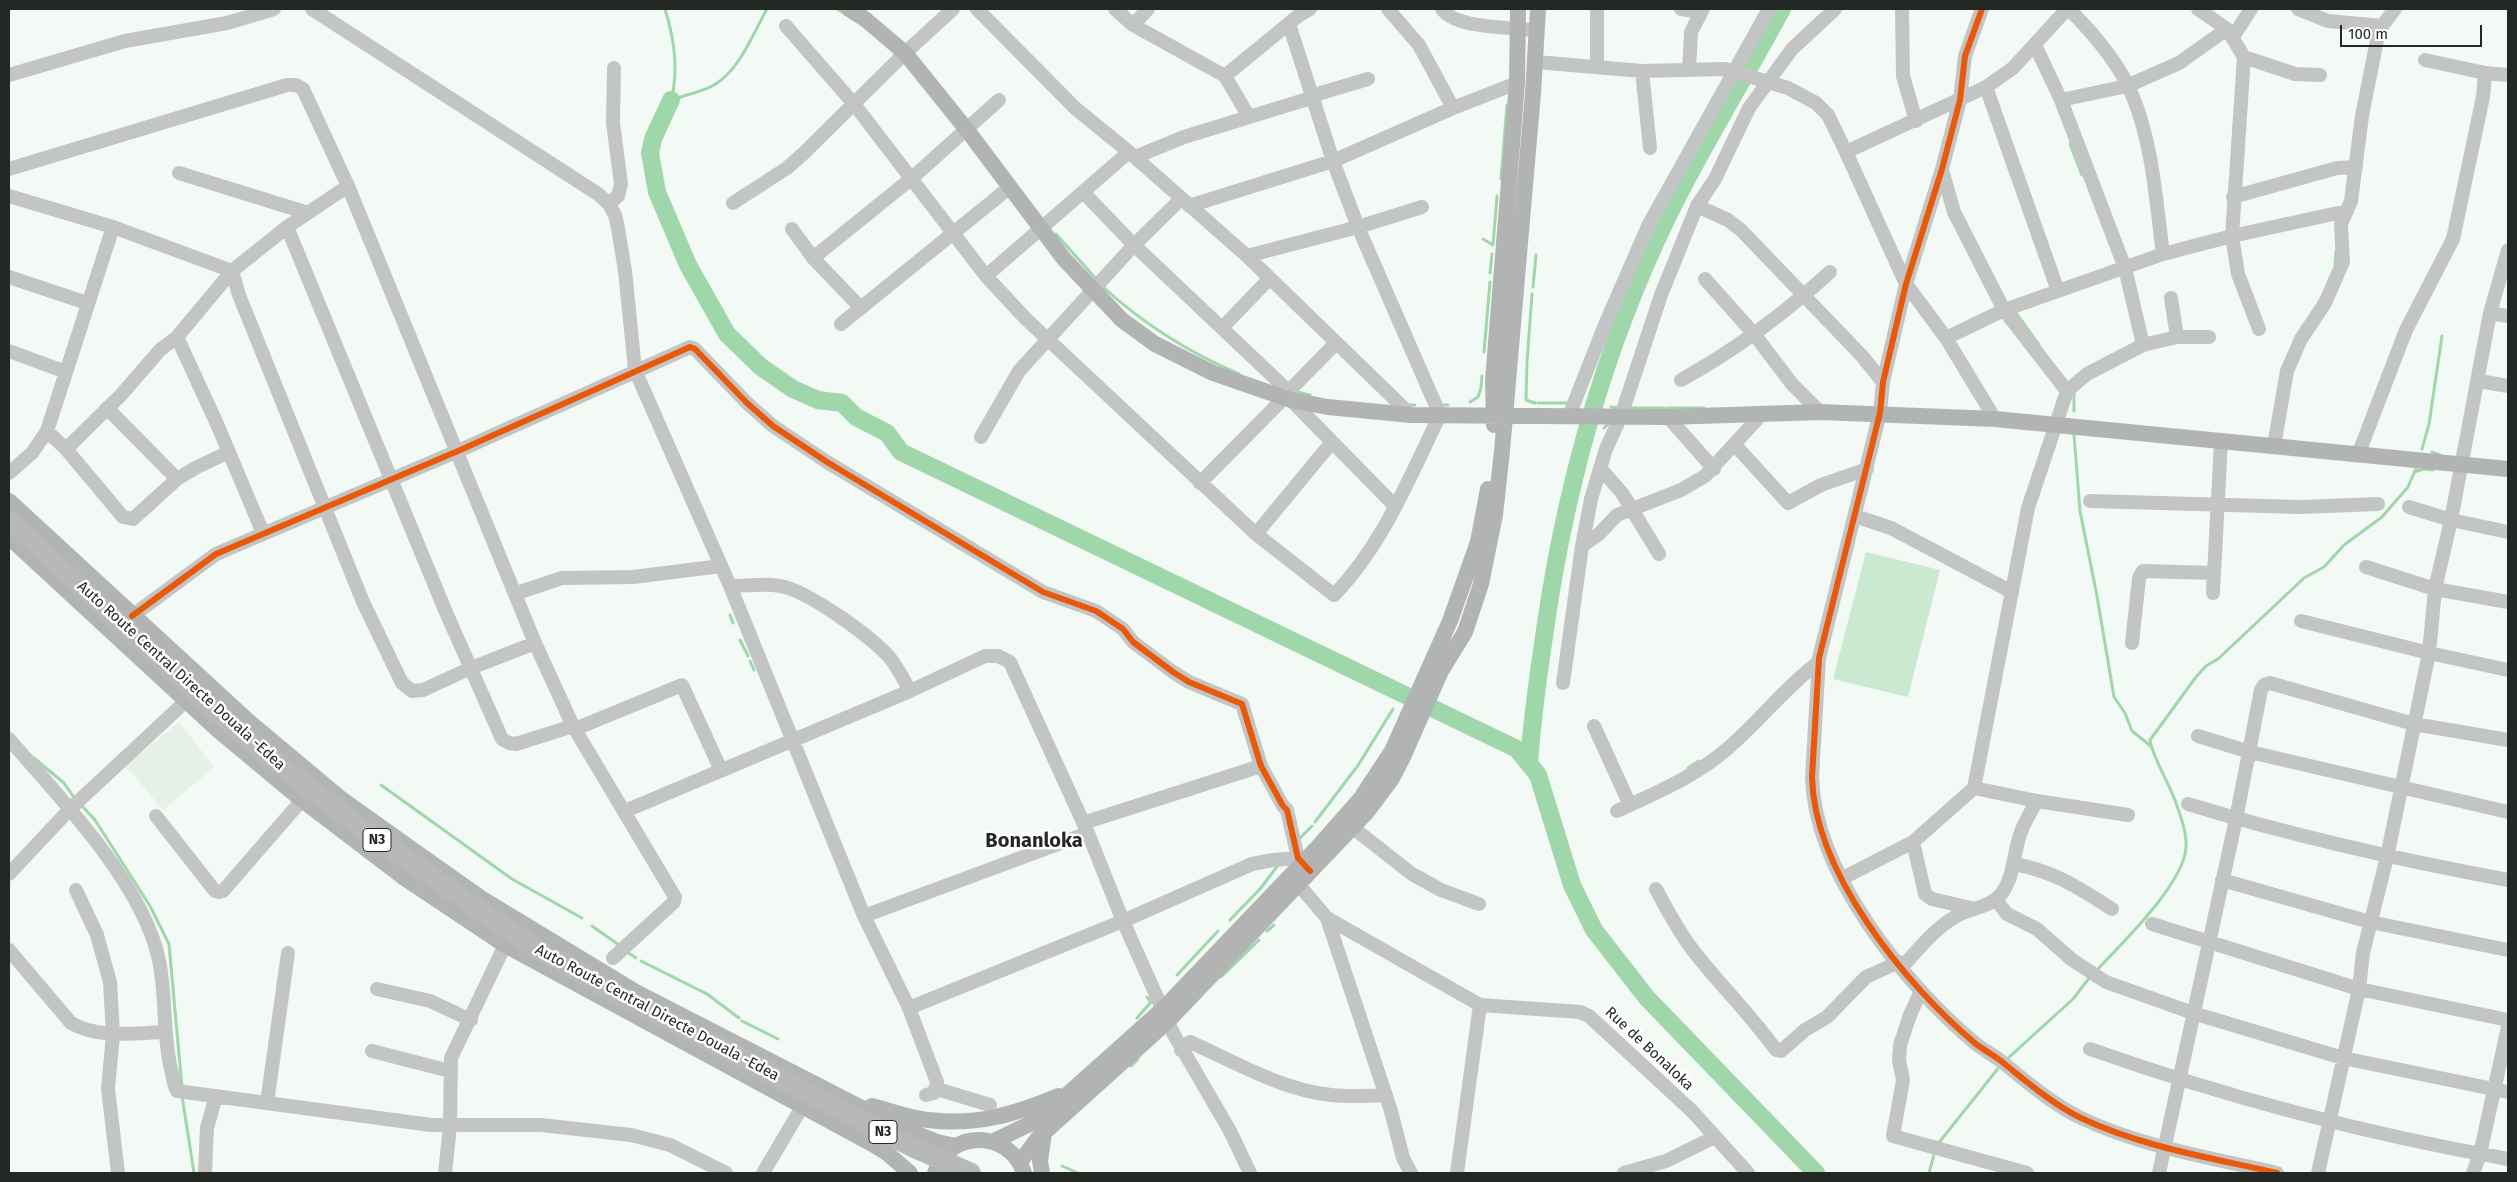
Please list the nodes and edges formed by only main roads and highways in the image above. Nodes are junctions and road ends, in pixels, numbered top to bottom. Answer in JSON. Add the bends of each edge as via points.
{"nodes":[{"id":1,"x":849,"y":9,"type":"edge"},
{"id":2,"x":1518,"y":9,"type":"edge"},
{"id":3,"x":1538,"y":9,"type":"edge"},
{"id":4,"x":1500,"y":415,"type":"junction"},
{"id":5,"x":2508,"y":469,"type":"edge"},
{"id":6,"x":9,"y":501,"type":"edge"},
{"id":7,"x":9,"y":520,"type":"edge"},
{"id":8,"x":9,"y":537,"type":"edge"},
{"id":9,"x":1410,"y":727,"type":"junction"},
{"id":10,"x":1303,"y":865,"type":"junction"},
{"id":11,"x":1165,"y":1015,"type":"junction"},
{"id":12,"x":1073,"y":1090,"type":"junction"},
{"id":13,"x":841,"y":1099,"type":"junction"},
{"id":14,"x":1044,"y":1133,"type":"junction"},
{"id":15,"x":994,"y":1141,"type":"junction"},
{"id":16,"x":956,"y":1146,"type":"junction"},
{"id":17,"x":1024,"y":1169,"type":"edge"},
{"id":18,"x":910,"y":1173,"type":"edge"},
{"id":19,"x":935,"y":1173,"type":"edge"},
{"id":20,"x":971,"y":1173,"type":"edge"},
{"id":21,"x":1042,"y":1173,"type":"edge"}],
"edges":[{"from":1,"to":4,"type":"main road","via":[[905,53],[1092,289],[1122,320],[1155,344],[1213,373],[1291,398],[1364,412]]},
{"from":2,"to":4,"type":"main road","via":[[1517,83],[1493,380]]},
{"from":3,"to":4,"type":"main road","via":[[1536,62]]},
{"from":4,"to":5,"type":"main road","via":[[1668,417],[1820,412],[1995,419]]},
{"from":4,"to":9,"type":"main road","via":[[1478,542],[1436,668]]},
{"from":6,"to":13,"type":"main road","via":[[248,721],[340,798],[481,898],[636,992]]},
{"from":7,"to":20,"type":"highway","name":"Auto Route Central Directe Douala -Edea","number":"N3","bridge":true,"via":[[264,753],[361,828],[534,947],[602,986],[910,1146]]},
{"from":8,"to":18,"type":"main road","via":[[186,701],[302,800],[403,877],[505,945],[888,1153]]},
{"from":9,"to":10,"type":"main road","via":[[1380,774]]},
{"from":9,"to":10,"type":"main road","via":[[1391,780],[1352,827]]},
{"from":10,"to":11,"type":"main road"},
{"from":10,"to":11,"type":"main road","via":[[1298,884]]},
{"from":11,"to":12,"type":"main road"},
{"from":11,"to":14,"type":"main road"},
{"from":12,"to":13,"type":"main road","via":[[1010,1115],[968,1122],[928,1120]]},
{"from":12,"to":15,"type":"main road","via":[[1040,1119]]},
{"from":13,"to":16,"type":"main road","via":[[917,1136]]},
{"from":14,"to":17,"type":"main road"},
{"from":14,"to":21,"type":"main road","via":[[1040,1161]]},
{"from":15,"to":16,"type":"main road","via":[[974,1139]]},
{"from":15,"to":17,"type":"main road","via":[[1008,1149]]},
{"from":16,"to":19,"type":"main road","via":[[941,1159]]}]}
